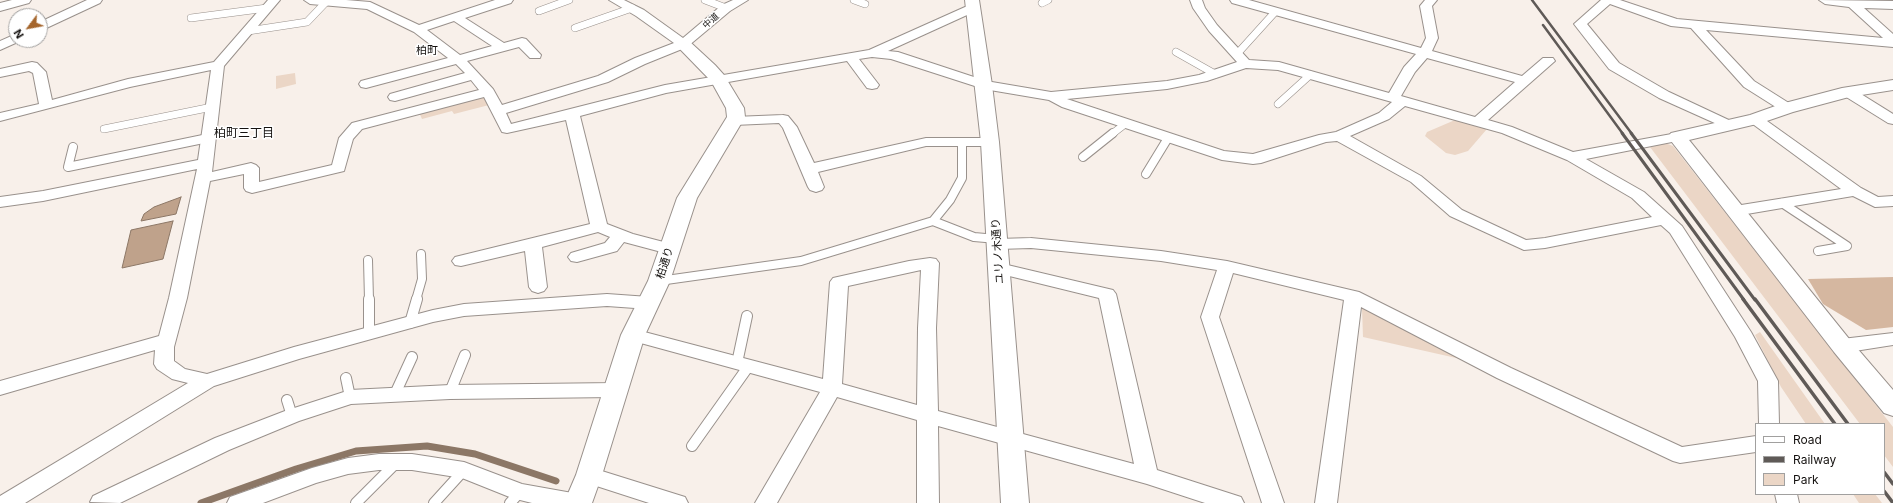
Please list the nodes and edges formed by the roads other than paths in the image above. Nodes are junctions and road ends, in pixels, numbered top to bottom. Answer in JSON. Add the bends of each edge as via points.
{"nodes":[{"id":1,"x":25,"y":0,"type":"edge"},
{"id":2,"x":96,"y":0,"type":"edge"},
{"id":3,"x":310,"y":0,"type":"edge"},
{"id":4,"x":507,"y":0,"type":"edge"},
{"id":5,"x":569,"y":0,"type":"edge"},
{"id":6,"x":615,"y":0,"type":"edge"},
{"id":7,"x":705,"y":0,"type":"edge"},
{"id":8,"x":742,"y":0,"type":"edge"},
{"id":9,"x":854,"y":0,"type":"edge"},
{"id":10,"x":1048,"y":0,"type":"edge"},
{"id":11,"x":1196,"y":0,"type":"edge"},
{"id":12,"x":1236,"y":0,"type":"edge"},
{"id":13,"x":1432,"y":0,"type":"edge"},
{"id":14,"x":1609,"y":0,"type":"edge"},
{"id":15,"x":1825,"y":0,"type":"edge"},
{"id":16,"x":326,"y":2,"type":"junction"},
{"id":17,"x":974,"y":2,"type":"edge"},
{"id":18,"x":1042,"y":3,"type":"dead end"},
{"id":19,"x":271,"y":4,"type":"edge"},
{"id":20,"x":865,"y":4,"type":"dead end"},
{"id":21,"x":1853,"y":4,"type":"junction"},
{"id":22,"x":1893,"y":5,"type":"edge"},
{"id":23,"x":0,"y":7,"type":"edge"},
{"id":24,"x":632,"y":8,"type":"junction"},
{"id":25,"x":726,"y":8,"type":"junction"},
{"id":26,"x":539,"y":11,"type":"dead end"},
{"id":27,"x":1275,"y":12,"type":"junction"},
{"id":28,"x":455,"y":17,"type":"junction"},
{"id":29,"x":191,"y":18,"type":"dead end"},
{"id":30,"x":48,"y":23,"type":"edge"},
{"id":31,"x":1694,"y":24,"type":"junction"},
{"id":32,"x":575,"y":28,"type":"dead end"},
{"id":33,"x":418,"y":29,"type":"junction"},
{"id":34,"x":248,"y":31,"type":"junction"},
{"id":35,"x":1893,"y":42,"type":"edge"},
{"id":36,"x":683,"y":44,"type":"junction"},
{"id":37,"x":502,"y":47,"type":"junction"},
{"id":38,"x":1176,"y":52,"type":"dead end"},
{"id":39,"x":1425,"y":52,"type":"junction"},
{"id":40,"x":872,"y":53,"type":"junction"},
{"id":41,"x":535,"y":55,"type":"dead end"},
{"id":42,"x":852,"y":58,"type":"junction"},
{"id":43,"x":458,"y":59,"type":"junction"},
{"id":44,"x":1241,"y":59,"type":"junction"},
{"id":45,"x":1548,"y":62,"type":"dead end"},
{"id":46,"x":218,"y":65,"type":"junction"},
{"id":47,"x":0,"y":73,"type":"edge"},
{"id":48,"x":1215,"y":74,"type":"junction"},
{"id":49,"x":474,"y":75,"type":"junction"},
{"id":50,"x":1310,"y":75,"type":"junction"},
{"id":51,"x":718,"y":79,"type":"junction"},
{"id":52,"x":1525,"y":81,"type":"junction"},
{"id":53,"x":366,"y":84,"type":"dead end"},
{"id":54,"x":872,"y":85,"type":"dead end"},
{"id":55,"x":984,"y":85,"type":"junction"},
{"id":56,"x":1891,"y":87,"type":"edge"},
{"id":57,"x":488,"y":92,"type":"junction"},
{"id":58,"x":1848,"y":92,"type":"junction"},
{"id":59,"x":1051,"y":96,"type":"junction"},
{"id":60,"x":395,"y":97,"type":"dead end"},
{"id":61,"x":1398,"y":99,"type":"junction"},
{"id":62,"x":1278,"y":104,"type":"dead end"},
{"id":63,"x":46,"y":106,"type":"junction"},
{"id":64,"x":212,"y":107,"type":"junction"},
{"id":65,"x":1787,"y":108,"type":"junction"},
{"id":66,"x":498,"y":111,"type":"junction"},
{"id":67,"x":572,"y":114,"type":"junction"},
{"id":68,"x":0,"y":117,"type":"edge"},
{"id":69,"x":1756,"y":119,"type":"junction"},
{"id":70,"x":1893,"y":120,"type":"edge"},
{"id":71,"x":734,"y":121,"type":"junction"},
{"id":72,"x":1477,"y":122,"type":"junction"},
{"id":73,"x":1125,"y":124,"type":"junction"},
{"id":74,"x":1728,"y":126,"type":"junction"},
{"id":75,"x":104,"y":129,"type":"dead end"},
{"id":76,"x":1339,"y":136,"type":"junction"},
{"id":77,"x":1677,"y":137,"type":"junction"},
{"id":78,"x":208,"y":138,"type":"junction"},
{"id":79,"x":1168,"y":138,"type":"junction"},
{"id":80,"x":990,"y":142,"type":"junction"},
{"id":81,"x":962,"y":143,"type":"junction"},
{"id":82,"x":73,"y":146,"type":"dead end"},
{"id":83,"x":1083,"y":157,"type":"dead end"},
{"id":84,"x":1572,"y":157,"type":"junction"},
{"id":85,"x":808,"y":169,"type":"junction"},
{"id":86,"x":204,"y":170,"type":"junction"},
{"id":87,"x":1146,"y":174,"type":"dead end"},
{"id":88,"x":816,"y":187,"type":"dead end"},
{"id":89,"x":1855,"y":192,"type":"junction"},
{"id":90,"x":1893,"y":201,"type":"edge"},
{"id":91,"x":0,"y":202,"type":"edge"},
{"id":92,"x":1782,"y":203,"type":"junction"},
{"id":93,"x":1735,"y":211,"type":"junction"},
{"id":94,"x":1664,"y":219,"type":"junction"},
{"id":95,"x":933,"y":221,"type":"junction"},
{"id":96,"x":599,"y":226,"type":"junction"},
{"id":97,"x":621,"y":235,"type":"junction"},
{"id":98,"x":997,"y":241,"type":"junction"},
{"id":99,"x":533,"y":244,"type":"junction"},
{"id":100,"x":669,"y":249,"type":"junction"},
{"id":101,"x":1818,"y":251,"type":"dead end"},
{"id":102,"x":421,"y":254,"type":"dead end"},
{"id":103,"x":577,"y":257,"type":"dead end"},
{"id":104,"x":368,"y":260,"type":"dead end"},
{"id":105,"x":461,"y":261,"type":"dead end"},
{"id":106,"x":1227,"y":266,"type":"junction"},
{"id":107,"x":999,"y":268,"type":"junction"},
{"id":108,"x":659,"y":281,"type":"junction"},
{"id":109,"x":538,"y":287,"type":"dead end"},
{"id":110,"x":1353,"y":296,"type":"junction"},
{"id":111,"x":649,"y":303,"type":"junction"},
{"id":112,"x":748,"y":316,"type":"dead end"},
{"id":113,"x":410,"y":323,"type":"junction"},
{"id":114,"x":369,"y":334,"type":"junction"},
{"id":115,"x":633,"y":335,"type":"junction"},
{"id":116,"x":1893,"y":339,"type":"edge"},
{"id":117,"x":167,"y":340,"type":"junction"},
{"id":118,"x":1842,"y":346,"type":"junction"},
{"id":119,"x":465,"y":355,"type":"dead end"},
{"id":120,"x":412,"y":357,"type":"dead end"},
{"id":121,"x":742,"y":365,"type":"junction"},
{"id":122,"x":207,"y":381,"type":"junction"},
{"id":123,"x":0,"y":388,"type":"edge"},
{"id":124,"x":832,"y":388,"type":"junction"},
{"id":125,"x":615,"y":390,"type":"junction"},
{"id":126,"x":450,"y":392,"type":"junction"},
{"id":127,"x":395,"y":394,"type":"junction"},
{"id":128,"x":1893,"y":407,"type":"edge"},
{"id":129,"x":928,"y":417,"type":"junction"},
{"id":130,"x":1769,"y":423,"type":"edge"},
{"id":131,"x":1011,"y":440,"type":"junction"},
{"id":132,"x":1755,"y":444,"type":"edge"},
{"id":133,"x":692,"y":446,"type":"dead end"},
{"id":134,"x":397,"y":462,"type":"junction"},
{"id":135,"x":464,"y":470,"type":"junction"},
{"id":136,"x":589,"y":475,"type":"junction"},
{"id":137,"x":1147,"y":476,"type":"junction"},
{"id":138,"x":515,"y":498,"type":"edge"},
{"id":139,"x":1205,"y":499,"type":"edge"},
{"id":140,"x":101,"y":502,"type":"edge"},
{"id":141,"x":6,"y":503,"type":"edge"},
{"id":142,"x":238,"y":503,"type":"edge"},
{"id":143,"x":356,"y":503,"type":"edge"},
{"id":144,"x":434,"y":503,"type":"edge"},
{"id":145,"x":578,"y":503,"type":"edge"},
{"id":146,"x":677,"y":503,"type":"edge"},
{"id":147,"x":766,"y":503,"type":"edge"},
{"id":148,"x":928,"y":503,"type":"edge"},
{"id":149,"x":1015,"y":503,"type":"edge"},
{"id":150,"x":1233,"y":503,"type":"edge"},
{"id":151,"x":1273,"y":503,"type":"edge"},
{"id":152,"x":1326,"y":503,"type":"edge"}],
"edges":[{"from":1,"to":23,"type":"street"},
{"from":2,"to":30,"type":"street"},
{"from":3,"to":16,"type":"street"},
{"from":4,"to":28,"type":"street"},
{"from":5,"to":26,"type":"lane"},
{"from":6,"to":24,"type":"street"},
{"from":7,"to":25,"type":"lane"},
{"from":8,"to":25,"type":"street","name":"中道"},
{"from":9,"to":20,"type":"lane"},
{"from":10,"to":18,"type":"lane"},
{"from":11,"to":44,"type":"street","via":[[1213,28]]},
{"from":12,"to":27,"type":"street"},
{"from":13,"to":39,"type":"street","via":[[1426,6],[1432,38]]},
{"from":14,"to":31,"type":"street","via":[[1675,23]]},
{"from":14,"to":74,"type":"street","via":[[1580,24],[1614,66],[1664,95]]},
{"from":15,"to":21,"type":"street"},
{"from":16,"to":33,"type":"street","via":[[370,6]]},
{"from":16,"to":34,"type":"lane","via":[[307,22]]},
{"from":17,"to":40,"type":"street"},
{"from":17,"to":55,"type":"street","name":"ユリノ木通り"},
{"from":19,"to":29,"type":"lane"},
{"from":19,"to":34,"type":"street"},
{"from":21,"to":22,"type":"street"},
{"from":21,"to":35,"type":"street"},
{"from":24,"to":32,"type":"lane"},
{"from":24,"to":36,"type":"street"},
{"from":25,"to":36,"type":"street","name":"中道"},
{"from":27,"to":39,"type":"street"},
{"from":27,"to":44,"type":"lane"},
{"from":28,"to":33,"type":"street"},
{"from":28,"to":37,"type":"street"},
{"from":31,"to":35,"type":"street"},
{"from":31,"to":65,"type":"street","via":[[1749,84]]},
{"from":33,"to":43,"type":"street"},
{"from":34,"to":46,"type":"street"},
{"from":36,"to":51,"type":"street"},
{"from":36,"to":66,"type":"street","name":"中道","via":[[603,79]]},
{"from":37,"to":41,"type":"street","via":[[522,42]]},
{"from":37,"to":43,"type":"street"},
{"from":38,"to":48,"type":"lane"},
{"from":39,"to":52,"type":"street"},
{"from":39,"to":61,"type":"street","via":[[1409,70]]},
{"from":40,"to":42,"type":"street"},
{"from":40,"to":55,"type":"street","via":[[893,56]]},
{"from":42,"to":51,"type":"street"},
{"from":42,"to":54,"type":"street"},
{"from":43,"to":49,"type":"street"},
{"from":43,"to":53,"type":"street"},
{"from":44,"to":48,"type":"street"},
{"from":44,"to":50,"type":"street"},
{"from":45,"to":52,"type":"street"},
{"from":46,"to":63,"type":"street","via":[[128,83]]},
{"from":46,"to":64,"type":"street"},
{"from":47,"to":63,"type":"street","via":[[32,66],[39,72]]},
{"from":48,"to":59,"type":"street","via":[[1167,85]]},
{"from":49,"to":57,"type":"street"},
{"from":49,"to":60,"type":"street"},
{"from":50,"to":61,"type":"street"},
{"from":50,"to":62,"type":"lane"},
{"from":51,"to":67,"type":"street","via":[[665,89]]},
{"from":51,"to":71,"type":"street","via":[[737,112]]},
{"from":52,"to":72,"type":"street"},
{"from":55,"to":59,"type":"street"},
{"from":55,"to":80,"type":"street","name":"ユリノ木通り"},
{"from":56,"to":58,"type":"street"},
{"from":57,"to":66,"type":"street"},
{"from":57,"to":86,"type":"street","via":[[357,126],[346,138],[339,168],[252,188],[250,168]]},
{"from":58,"to":65,"type":"street"},
{"from":58,"to":70,"type":"street"},
{"from":59,"to":73,"type":"street"},
{"from":61,"to":72,"type":"street"},
{"from":61,"to":76,"type":"street","via":[[1384,116]]},
{"from":63,"to":68,"type":"street"},
{"from":64,"to":75,"type":"lane"},
{"from":64,"to":78,"type":"street"},
{"from":65,"to":69,"type":"street"},
{"from":66,"to":67,"type":"street","via":[[507,128]]},
{"from":67,"to":96,"type":"street"},
{"from":69,"to":74,"type":"street"},
{"from":69,"to":89,"type":"street"},
{"from":71,"to":85,"type":"street","via":[[783,119],[790,127]]},
{"from":71,"to":100,"type":"street","name":"柏通り","via":[[692,187]]},
{"from":72,"to":84,"type":"street","via":[[1507,130]]},
{"from":73,"to":79,"type":"street"},
{"from":73,"to":83,"type":"lane"},
{"from":74,"to":77,"type":"street"},
{"from":76,"to":79,"type":"street","via":[[1252,159],[1222,155]]},
{"from":76,"to":94,"type":"street","via":[[1416,179],[1456,213],[1524,245]]},
{"from":77,"to":84,"type":"street"},
{"from":77,"to":93,"type":"street"},
{"from":78,"to":82,"type":"lane","via":[[68,167]]},
{"from":78,"to":86,"type":"street"},
{"from":79,"to":87,"type":"lane"},
{"from":80,"to":81,"type":"street"},
{"from":80,"to":98,"type":"street","name":"ユリノ木通り"},
{"from":81,"to":85,"type":"street","via":[[926,142]]},
{"from":81,"to":95,"type":"lane","via":[[962,178],[950,200]]},
{"from":84,"to":94,"type":"street","via":[[1638,196]]},
{"from":85,"to":88,"type":"street"},
{"from":86,"to":91,"type":"street"},
{"from":86,"to":117,"type":"street"},
{"from":89,"to":90,"type":"street","via":[[1875,202]]},
{"from":89,"to":92,"type":"street"},
{"from":92,"to":93,"type":"street"},
{"from":92,"to":101,"type":"lane","via":[[1847,246]]},
{"from":93,"to":118,"type":"street"},
{"from":94,"to":130,"type":"street","via":[[1676,230],[1744,336],[1768,382]]},
{"from":95,"to":98,"type":"lane","via":[[974,237]]},
{"from":95,"to":108,"type":"lane","via":[[801,261]]},
{"from":96,"to":97,"type":"street"},
{"from":96,"to":99,"type":"street"},
{"from":97,"to":100,"type":"street"},
{"from":97,"to":103,"type":"street","via":[[611,247]]},
{"from":98,"to":106,"type":"street","via":[[1160,256]]},
{"from":98,"to":107,"type":"street","name":"ユリノ木通り"},
{"from":99,"to":105,"type":"street"},
{"from":99,"to":109,"type":"street"},
{"from":100,"to":108,"type":"street","name":"柏通り"},
{"from":102,"to":113,"type":"lane","via":[[422,279]]},
{"from":104,"to":114,"type":"lane"},
{"from":106,"to":110,"type":"street"},
{"from":106,"to":151,"type":"street","via":[[1210,317]]},
{"from":107,"to":131,"type":"street","name":"ユリノ木通り"},
{"from":107,"to":137,"type":"street","via":[[1107,294]]},
{"from":108,"to":111,"type":"street","name":"柏通り"},
{"from":110,"to":132,"type":"street","via":[[1504,373],[1680,456]]},
{"from":110,"to":152,"type":"street"},
{"from":111,"to":113,"type":"street","via":[[607,300],[479,308]]},
{"from":111,"to":115,"type":"street","name":"柏通り"},
{"from":112,"to":121,"type":"lane"},
{"from":113,"to":114,"type":"street"},
{"from":114,"to":122,"type":"street"},
{"from":115,"to":121,"type":"street"},
{"from":115,"to":125,"type":"street","name":"柏通り"},
{"from":116,"to":118,"type":"street"},
{"from":117,"to":122,"type":"street","via":[[164,364],[179,374]]},
{"from":117,"to":123,"type":"street"},
{"from":118,"to":128,"type":"street"},
{"from":119,"to":126,"type":"lane"},
{"from":120,"to":127,"type":"lane"},
{"from":121,"to":124,"type":"street"},
{"from":121,"to":133,"type":"lane"},
{"from":122,"to":141,"type":"street"},
{"from":124,"to":129,"type":"street"},
{"from":124,"to":129,"type":"street","via":[[839,282],[930,263],[927,328]]},
{"from":124,"to":147,"type":"street"},
{"from":125,"to":126,"type":"street"},
{"from":125,"to":136,"type":"street","name":"柏通り"},
{"from":126,"to":127,"type":"street"},
{"from":127,"to":140,"type":"street","via":[[348,387],[290,408]]},
{"from":129,"to":131,"type":"street"},
{"from":129,"to":148,"type":"street"},
{"from":131,"to":137,"type":"street"},
{"from":131,"to":149,"type":"street","name":"ユリノ木通り"},
{"from":134,"to":135,"type":"street"},
{"from":134,"to":142,"type":"street","via":[[348,466]]},
{"from":134,"to":143,"type":"lane"},
{"from":135,"to":138,"type":"street"},
{"from":135,"to":144,"type":"lane"},
{"from":136,"to":145,"type":"street","name":"柏通り"},
{"from":136,"to":146,"type":"street"},
{"from":137,"to":139,"type":"street"},
{"from":138,"to":145,"type":"street"},
{"from":139,"to":150,"type":"street"}]}
